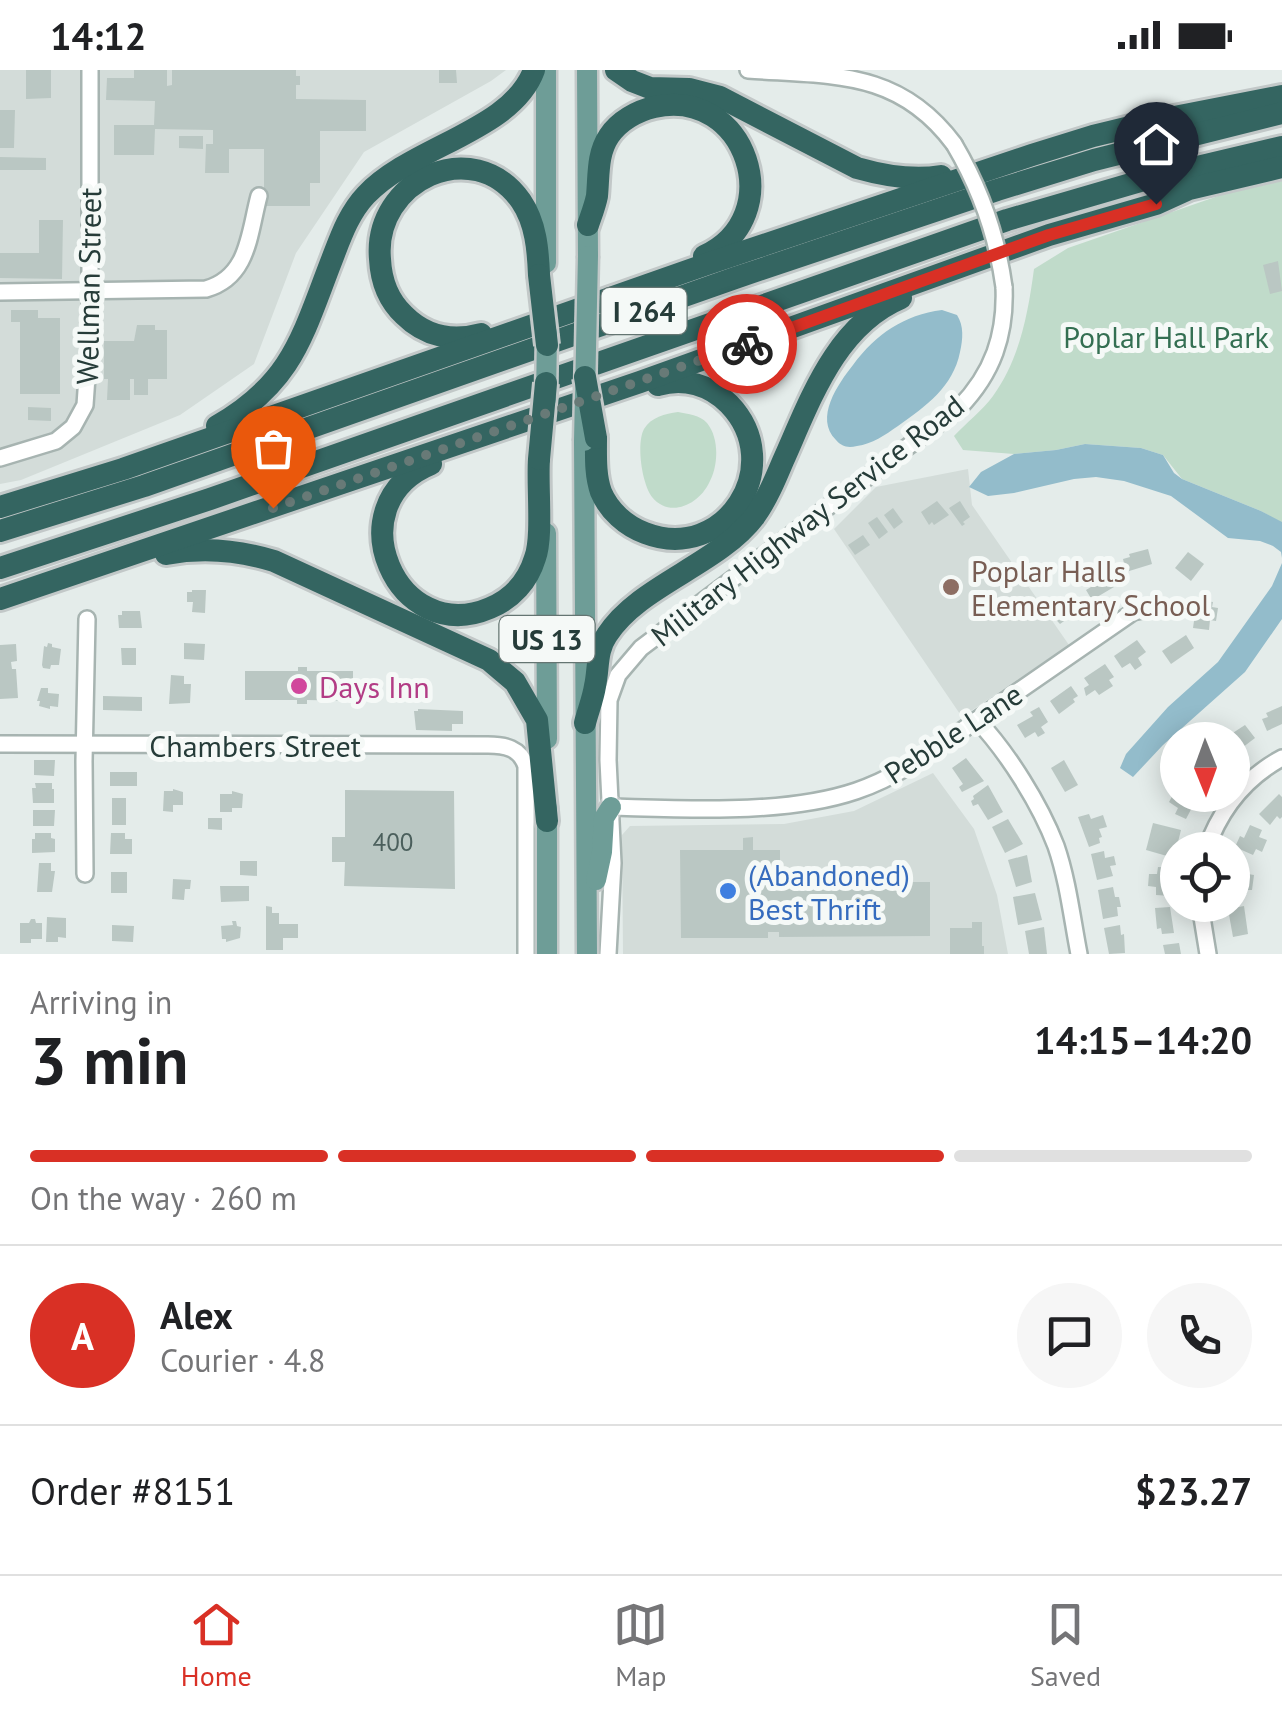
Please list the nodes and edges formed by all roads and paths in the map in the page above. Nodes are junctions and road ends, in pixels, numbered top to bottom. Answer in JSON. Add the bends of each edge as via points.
{"nodes":[{"id":1,"x":90,"y":70,"type":"edge"},
{"id":2,"x":534,"y":70,"type":"edge"},
{"id":3,"x":546,"y":70,"type":"edge"},
{"id":4,"x":588,"y":70,"type":"edge"},
{"id":5,"x":616,"y":70,"type":"edge"},
{"id":6,"x":748,"y":70,"type":"edge"},
{"id":7,"x":1282,"y":96,"type":"edge"},
{"id":8,"x":1282,"y":113,"type":"edge"},
{"id":9,"x":1282,"y":147,"type":"edge"},
{"id":10,"x":1032,"y":154,"type":"junction"},
{"id":11,"x":1282,"y":166,"type":"edge"},
{"id":12,"x":259,"y":196,"type":"dead end"},
{"id":13,"x":588,"y":226,"type":"junction"},
{"id":14,"x":979,"y":259,"type":"junction"},
{"id":15,"x":542,"y":273,"type":"junction"},
{"id":16,"x":637,"y":289,"type":"junction"},
{"id":17,"x":90,"y":290,"type":"junction"},
{"id":18,"x":0,"y":292,"type":"edge"},
{"id":19,"x":572,"y":312,"type":"junction"},
{"id":20,"x":546,"y":345,"type":"joint"},
{"id":21,"x":586,"y":377,"type":"joint"},
{"id":22,"x":546,"y":383,"type":"joint"},
{"id":23,"x":567,"y":406,"type":"junction"},
{"id":24,"x":516,"y":424,"type":"junction"},
{"id":25,"x":590,"y":440,"type":"junction"},
{"id":26,"x":4,"y":457,"type":"edge"},
{"id":27,"x":543,"y":457,"type":"junction"},
{"id":28,"x":123,"y":469,"type":"junction"},
{"id":29,"x":0,"y":507,"type":"edge"},
{"id":30,"x":0,"y":531,"type":"edge"},
{"id":31,"x":0,"y":568,"type":"edge"},
{"id":32,"x":0,"y":601,"type":"edge"},
{"id":33,"x":1154,"y":607,"type":"dead end"},
{"id":34,"x":87,"y":618,"type":"dead end"},
{"id":35,"x":976,"y":720,"type":"junction"},
{"id":36,"x":585,"y":723,"type":"junction"},
{"id":37,"x":0,"y":744,"type":"edge"},
{"id":38,"x":84,"y":745,"type":"junction"},
{"id":39,"x":1282,"y":758,"type":"edge"},
{"id":40,"x":611,"y":807,"type":"junction"},
{"id":41,"x":547,"y":821,"type":"junction"},
{"id":42,"x":1214,"y":832,"type":"edge"},
{"id":43,"x":85,"y":874,"type":"dead end"},
{"id":44,"x":587,"y":921,"type":"junction"},
{"id":45,"x":1203,"y":922,"type":"edge"},
{"id":46,"x":526,"y":954,"type":"edge"},
{"id":47,"x":547,"y":954,"type":"edge"},
{"id":48,"x":586,"y":954,"type":"edge"},
{"id":49,"x":608,"y":954,"type":"edge"},
{"id":50,"x":1079,"y":954,"type":"edge"},
{"id":51,"x":1208,"y":954,"type":"edge"}],
"edges":[{"from":1,"to":17,"type":"street","name":"Wellman Street"},
{"from":2,"to":28,"type":"highway","via":[[501,113],[398,168],[366,196],[344,229],[314,311],[274,382],[218,426]]},
{"from":3,"to":15,"type":"main road"},
{"from":4,"to":13,"type":"main road"},
{"from":5,"to":10,"type":"highway","via":[[650,88],[720,97],[876,174],[936,177]]},
{"from":6,"to":40,"type":"street","name":"Military Highway Service Road","bridge":true,"via":[[843,74],[922,106],[954,144],[986,212],[1001,261],[1004,320],[982,381],[959,408],[627,662],[609,700]]},
{"from":7,"to":10,"type":"highway"},
{"from":8,"to":30,"type":"highway","number":"I 264","via":[[997,190]]},
{"from":9,"to":31,"type":"highway","number":"I 264","via":[[1007,220]]},
{"from":10,"to":16,"type":"highway"},
{"from":11,"to":14,"type":"highway","via":[[1190,189]]},
{"from":12,"to":17,"type":"street","via":[[242,261],[218,286]]},
{"from":13,"to":16,"type":"highway","via":[[607,139],[624,120],[664,105],[690,107],[716,118],[736,138],[752,180],[736,229],[714,252]]},
{"from":13,"to":21,"type":"main road","bridge":true},
{"from":14,"to":23,"type":"highway"},
{"from":14,"to":36,"type":"highway","via":[[892,302],[844,343],[745,528],[633,607],[607,634]]},
{"from":15,"to":19,"type":"highway","via":[[527,212],[509,188],[482,172],[455,168],[420,179],[384,222],[383,280],[398,309],[419,328],[475,336]]},
{"from":15,"to":20,"type":"highway","bridge":true},
{"from":16,"to":19,"type":"highway"},
{"from":17,"to":18,"type":"street"},
{"from":17,"to":26,"type":"street","name":"Wellman Street","via":[[88,394],[80,416],[56,441]]},
{"from":19,"to":28,"type":"highway"},
{"from":20,"to":22,"type":"main road","bridge":true},
{"from":21,"to":25,"type":"highway","bridge":true},
{"from":22,"to":27,"type":"highway","bridge":true},
{"from":23,"to":24,"type":"highway"},
{"from":23,"to":25,"type":"highway","via":[[681,381],[706,388],[729,404],[745,428],[749,483],[737,508],[709,532],[683,540],[656,537],[625,522],[608,504]]},
{"from":24,"to":27,"type":"highway","via":[[424,467],[396,490],[382,532],[387,564],[400,586],[444,613],[471,614],[508,598],[538,554]]},
{"from":24,"to":32,"type":"highway"},
{"from":25,"to":36,"type":"main road","number":"US 13"},
{"from":27,"to":41,"type":"main road","number":"US 13"},
{"from":28,"to":29,"type":"highway"},
{"from":32,"to":41,"type":"highway","via":[[43,595],[180,552],[224,550],[274,560],[503,670],[537,720]]},
{"from":33,"to":35,"type":"street","name":"Pebble Lane","via":[[1133,612]]},
{"from":34,"to":38,"type":"street"},
{"from":35,"to":40,"type":"street","name":"Pebble Lane","via":[[906,768],[830,798],[768,807]]},
{"from":35,"to":50,"type":"street","via":[[1044,818],[1064,874]]},
{"from":36,"to":44,"type":"main road","number":"US 13"},
{"from":37,"to":38,"type":"street","name":"Chambers Street"},
{"from":38,"to":43,"type":"street"},
{"from":38,"to":46,"type":"street","name":"Chambers Street","via":[[511,748],[526,766]]},
{"from":39,"to":42,"type":"street","via":[[1232,800]]},
{"from":40,"to":44,"type":"main road"},
{"from":40,"to":49,"type":"street","name":"Military Highway Service Road"},
{"from":41,"to":47,"type":"main road","number":"US 13"},
{"from":44,"to":48,"type":"main road","number":"US 13"},
{"from":45,"to":51,"type":"street"}]}
